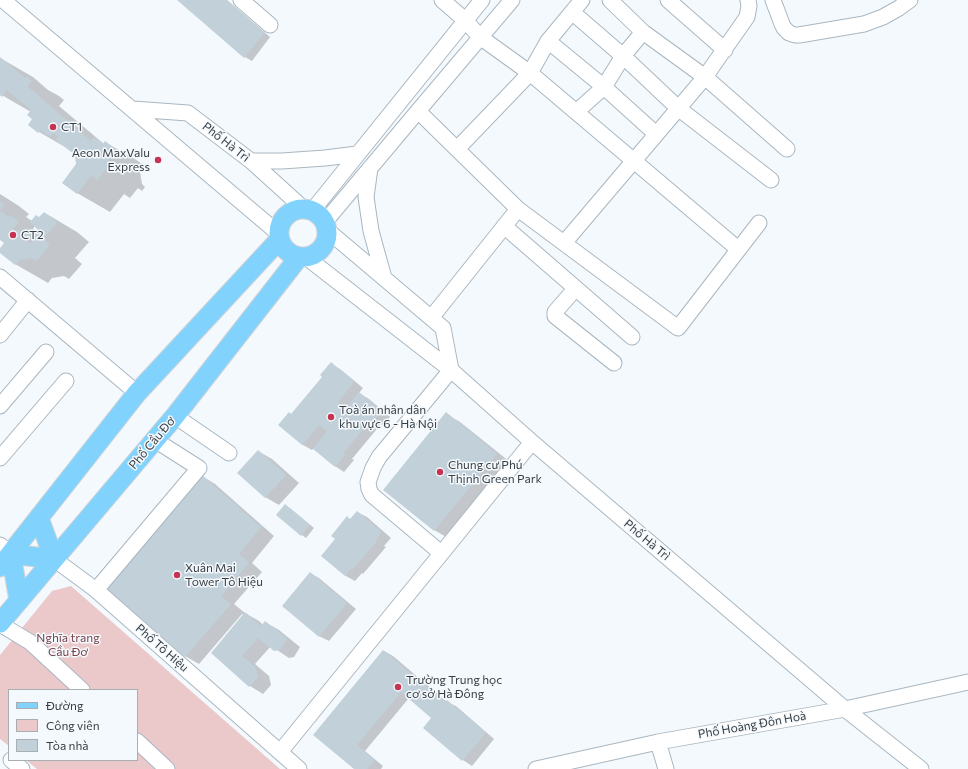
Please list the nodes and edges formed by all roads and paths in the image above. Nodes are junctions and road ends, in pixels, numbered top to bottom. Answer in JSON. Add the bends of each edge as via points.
{"nodes":[{"id":1,"x":241,"y":0,"type":"edge"},
{"id":2,"x":442,"y":0,"type":"edge"},
{"id":3,"x":482,"y":0,"type":"edge"},
{"id":4,"x":512,"y":0,"type":"edge"},
{"id":5,"x":582,"y":0,"type":"edge"},
{"id":6,"x":610,"y":0,"type":"edge"},
{"id":7,"x":669,"y":0,"type":"edge"},
{"id":8,"x":748,"y":0,"type":"edge"},
{"id":9,"x":773,"y":0,"type":"edge"},
{"id":10,"x":910,"y":0,"type":"edge"},
{"id":11,"x":12,"y":3,"type":"edge"},
{"id":12,"x":572,"y":12,"type":"junction"},
{"id":13,"x":466,"y":20,"type":"junction"},
{"id":14,"x":270,"y":25,"type":"dead end"},
{"id":15,"x":643,"y":32,"type":"junction"},
{"id":16,"x":480,"y":37,"type":"junction"},
{"id":17,"x":548,"y":41,"type":"junction"},
{"id":18,"x":725,"y":50,"type":"junction"},
{"id":19,"x":623,"y":56,"type":"junction"},
{"id":20,"x":530,"y":74,"type":"junction"},
{"id":21,"x":705,"y":77,"type":"junction"},
{"id":22,"x":604,"y":88,"type":"junction"},
{"id":23,"x":678,"y":108,"type":"junction"},
{"id":24,"x":133,"y":109,"type":"junction"},
{"id":25,"x":418,"y":110,"type":"junction"},
{"id":26,"x":576,"y":112,"type":"junction"},
{"id":27,"x":656,"y":134,"type":"junction"},
{"id":28,"x":457,"y":149,"type":"junction"},
{"id":29,"x":787,"y":149,"type":"dead end"},
{"id":30,"x":357,"y":154,"type":"junction"},
{"id":31,"x":251,"y":161,"type":"junction"},
{"id":32,"x":633,"y":162,"type":"junction"},
{"id":33,"x":370,"y":167,"type":"junction"},
{"id":34,"x":771,"y":180,"type":"dead end"},
{"id":35,"x":518,"y":209,"type":"junction"},
{"id":36,"x":317,"y":218,"type":"junction"},
{"id":37,"x":759,"y":223,"type":"dead end"},
{"id":38,"x":504,"y":226,"type":"junction"},
{"id":39,"x":279,"y":236,"type":"junction"},
{"id":40,"x":564,"y":243,"type":"junction"},
{"id":41,"x":738,"y":249,"type":"junction"},
{"id":42,"x":302,"y":257,"type":"junction"},
{"id":43,"x":0,"y":277,"type":"edge"},
{"id":44,"x":384,"y":278,"type":"junction"},
{"id":45,"x":575,"y":289,"type":"junction"},
{"id":46,"x":28,"y":300,"type":"junction"},
{"id":47,"x":431,"y":318,"type":"junction"},
{"id":48,"x":0,"y":335,"type":"edge"},
{"id":49,"x":632,"y":337,"type":"dead end"},
{"id":50,"x":46,"y":352,"type":"dead end"},
{"id":51,"x":614,"y":363,"type":"dead end"},
{"id":52,"x":451,"y":370,"type":"junction"},
{"id":53,"x":66,"y":381,"type":"dead end"},
{"id":54,"x":137,"y":393,"type":"junction"},
{"id":55,"x":0,"y":406,"type":"edge"},
{"id":56,"x":175,"y":416,"type":"junction"},
{"id":57,"x":155,"y":440,"type":"junction"},
{"id":58,"x":532,"y":442,"type":"junction"},
{"id":59,"x":229,"y":453,"type":"dead end"},
{"id":60,"x":0,"y":458,"type":"edge"},
{"id":61,"x":39,"y":518,"type":"junction"},
{"id":62,"x":441,"y":553,"type":"junction"},
{"id":63,"x":4,"y":555,"type":"edge"},
{"id":64,"x":54,"y":559,"type":"junction"},
{"id":65,"x":96,"y":590,"type":"junction"},
{"id":66,"x":19,"y":601,"type":"junction"},
{"id":67,"x":0,"y":624,"type":"edge"},
{"id":68,"x":968,"y":682,"type":"edge"},
{"id":69,"x":81,"y":689,"type":"edge"},
{"id":70,"x":845,"y":709,"type":"junction"},
{"id":71,"x":138,"y":742,"type":"edge"},
{"id":72,"x":658,"y":742,"type":"junction"},
{"id":73,"x":0,"y":751,"type":"edge"},
{"id":74,"x":280,"y":752,"type":"junction"},
{"id":75,"x":8,"y":757,"type":"edge"},
{"id":76,"x":12,"y":761,"type":"edge"},
{"id":77,"x":22,"y":769,"type":"edge"},
{"id":78,"x":167,"y":769,"type":"edge"},
{"id":79,"x":299,"y":769,"type":"edge"},
{"id":80,"x":536,"y":769,"type":"edge"},
{"id":81,"x":666,"y":769,"type":"edge"},
{"id":82,"x":921,"y":769,"type":"edge"}],
"edges":[{"from":1,"to":14,"type":"street"},
{"from":2,"to":13,"type":"street"},
{"from":3,"to":13,"type":"street"},
{"from":4,"to":16,"type":"street"},
{"from":5,"to":12,"type":"street"},
{"from":6,"to":15,"type":"street"},
{"from":7,"to":18,"type":"street"},
{"from":8,"to":18,"type":"street","via":[[747,17]]},
{"from":9,"to":10,"type":"street","via":[[784,28],[789,33],[799,35],[864,24],[883,17]]},
{"from":11,"to":24,"type":"street"},
{"from":12,"to":17,"type":"street"},
{"from":12,"to":19,"type":"street"},
{"from":13,"to":16,"type":"street"},
{"from":13,"to":30,"type":"street"},
{"from":15,"to":19,"type":"street"},
{"from":15,"to":21,"type":"street"},
{"from":16,"to":20,"type":"street"},
{"from":16,"to":25,"type":"street"},
{"from":17,"to":20,"type":"street"},
{"from":17,"to":22,"type":"street"},
{"from":18,"to":21,"type":"street"},
{"from":19,"to":22,"type":"street"},
{"from":19,"to":23,"type":"street"},
{"from":20,"to":26,"type":"street"},
{"from":20,"to":28,"type":"street"},
{"from":21,"to":23,"type":"street"},
{"from":21,"to":29,"type":"street"},
{"from":22,"to":26,"type":"street"},
{"from":22,"to":27,"type":"street"},
{"from":23,"to":27,"type":"street"},
{"from":23,"to":34,"type":"street"},
{"from":24,"to":31,"type":"street","name":"Phố Hà Trì","via":[[188,113]]},
{"from":24,"to":39,"type":"street"},
{"from":25,"to":28,"type":"street"},
{"from":25,"to":33,"type":"street"},
{"from":26,"to":32,"type":"street"},
{"from":27,"to":32,"type":"street"},
{"from":28,"to":35,"type":"street"},
{"from":30,"to":31,"type":"street","via":[[282,161]]},
{"from":30,"to":36,"type":"street"},
{"from":31,"to":36,"type":"street","name":"Phố Hà Trì"},
{"from":32,"to":40,"type":"street"},
{"from":32,"to":41,"type":"street"},
{"from":33,"to":36,"type":"street"},
{"from":33,"to":44,"type":"street","via":[[366,197],[371,231]]},
{"from":35,"to":38,"type":"street"},
{"from":35,"to":40,"type":"street"},
{"from":36,"to":39,"type":"main road","via":[[296,210],[288,213],[279,226]]},
{"from":36,"to":42,"type":"main road","via":[[326,238],[324,245],[313,255]]},
{"from":36,"to":44,"type":"street","name":"Phố Hà Trì"},
{"from":37,"to":41,"type":"street"},
{"from":38,"to":45,"type":"street"},
{"from":38,"to":47,"type":"street"},
{"from":39,"to":42,"type":"main road","via":[[286,251]]},
{"from":39,"to":54,"type":"main road"},
{"from":40,"to":41,"type":"street","via":[[678,328]]},
{"from":42,"to":52,"type":"street","name":"Phố Hà Trì"},
{"from":42,"to":56,"type":"main road","name":"Phố Cầu Đơ"},
{"from":43,"to":46,"type":"street"},
{"from":44,"to":47,"type":"street","name":"Phố Hà Trì"},
{"from":45,"to":49,"type":"street"},
{"from":45,"to":51,"type":"street","via":[[555,312],[555,316]]},
{"from":46,"to":48,"type":"street"},
{"from":46,"to":54,"type":"street"},
{"from":47,"to":52,"type":"street","name":"Phố Hà Trì","via":[[443,328]]},
{"from":50,"to":55,"type":"street"},
{"from":52,"to":58,"type":"street","name":"Phố Hà Trì"},
{"from":52,"to":62,"type":"street","via":[[379,457],[368,482],[372,495]]},
{"from":53,"to":60,"type":"street"},
{"from":54,"to":61,"type":"main road"},
{"from":56,"to":57,"type":"main road","name":"Phố Cầu Đơ"},
{"from":56,"to":59,"type":"street"},
{"from":57,"to":64,"type":"main road","name":"Phố Cầu Đơ"},
{"from":57,"to":65,"type":"street","via":[[199,468]]},
{"from":58,"to":62,"type":"street"},
{"from":58,"to":70,"type":"street","name":"Phố Hà Trì"},
{"from":61,"to":63,"type":"main road"},
{"from":61,"to":64,"type":"main road"},
{"from":62,"to":74,"type":"street"},
{"from":63,"to":64,"type":"main road","name":"Phố Tô Hiệu"},
{"from":63,"to":66,"type":"main road"},
{"from":64,"to":65,"type":"street","name":"Phố Tô Hiệu"},
{"from":64,"to":66,"type":"main road","name":"Phố Cầu Đơ"},
{"from":65,"to":74,"type":"street","name":"Phố Tô Hiệu"},
{"from":66,"to":67,"type":"main road","name":"Phố Cầu Đơ"},
{"from":67,"to":69,"type":"street","via":[[30,642]]},
{"from":68,"to":70,"type":"street","name":"Phố Hoàng Đôn Hoà"},
{"from":70,"to":72,"type":"street","name":"Phố Hoàng Đôn Hoà"},
{"from":70,"to":82,"type":"street","name":"Phố Hà Trì"},
{"from":71,"to":78,"type":"street"},
{"from":72,"to":80,"type":"street","name":"Phố Hoàng Đôn Hoà"},
{"from":72,"to":81,"type":"street"},
{"from":73,"to":75,"type":"street"},
{"from":74,"to":79,"type":"street","name":"Phố Tô Hiệu"},
{"from":76,"to":77,"type":"street"}]}
